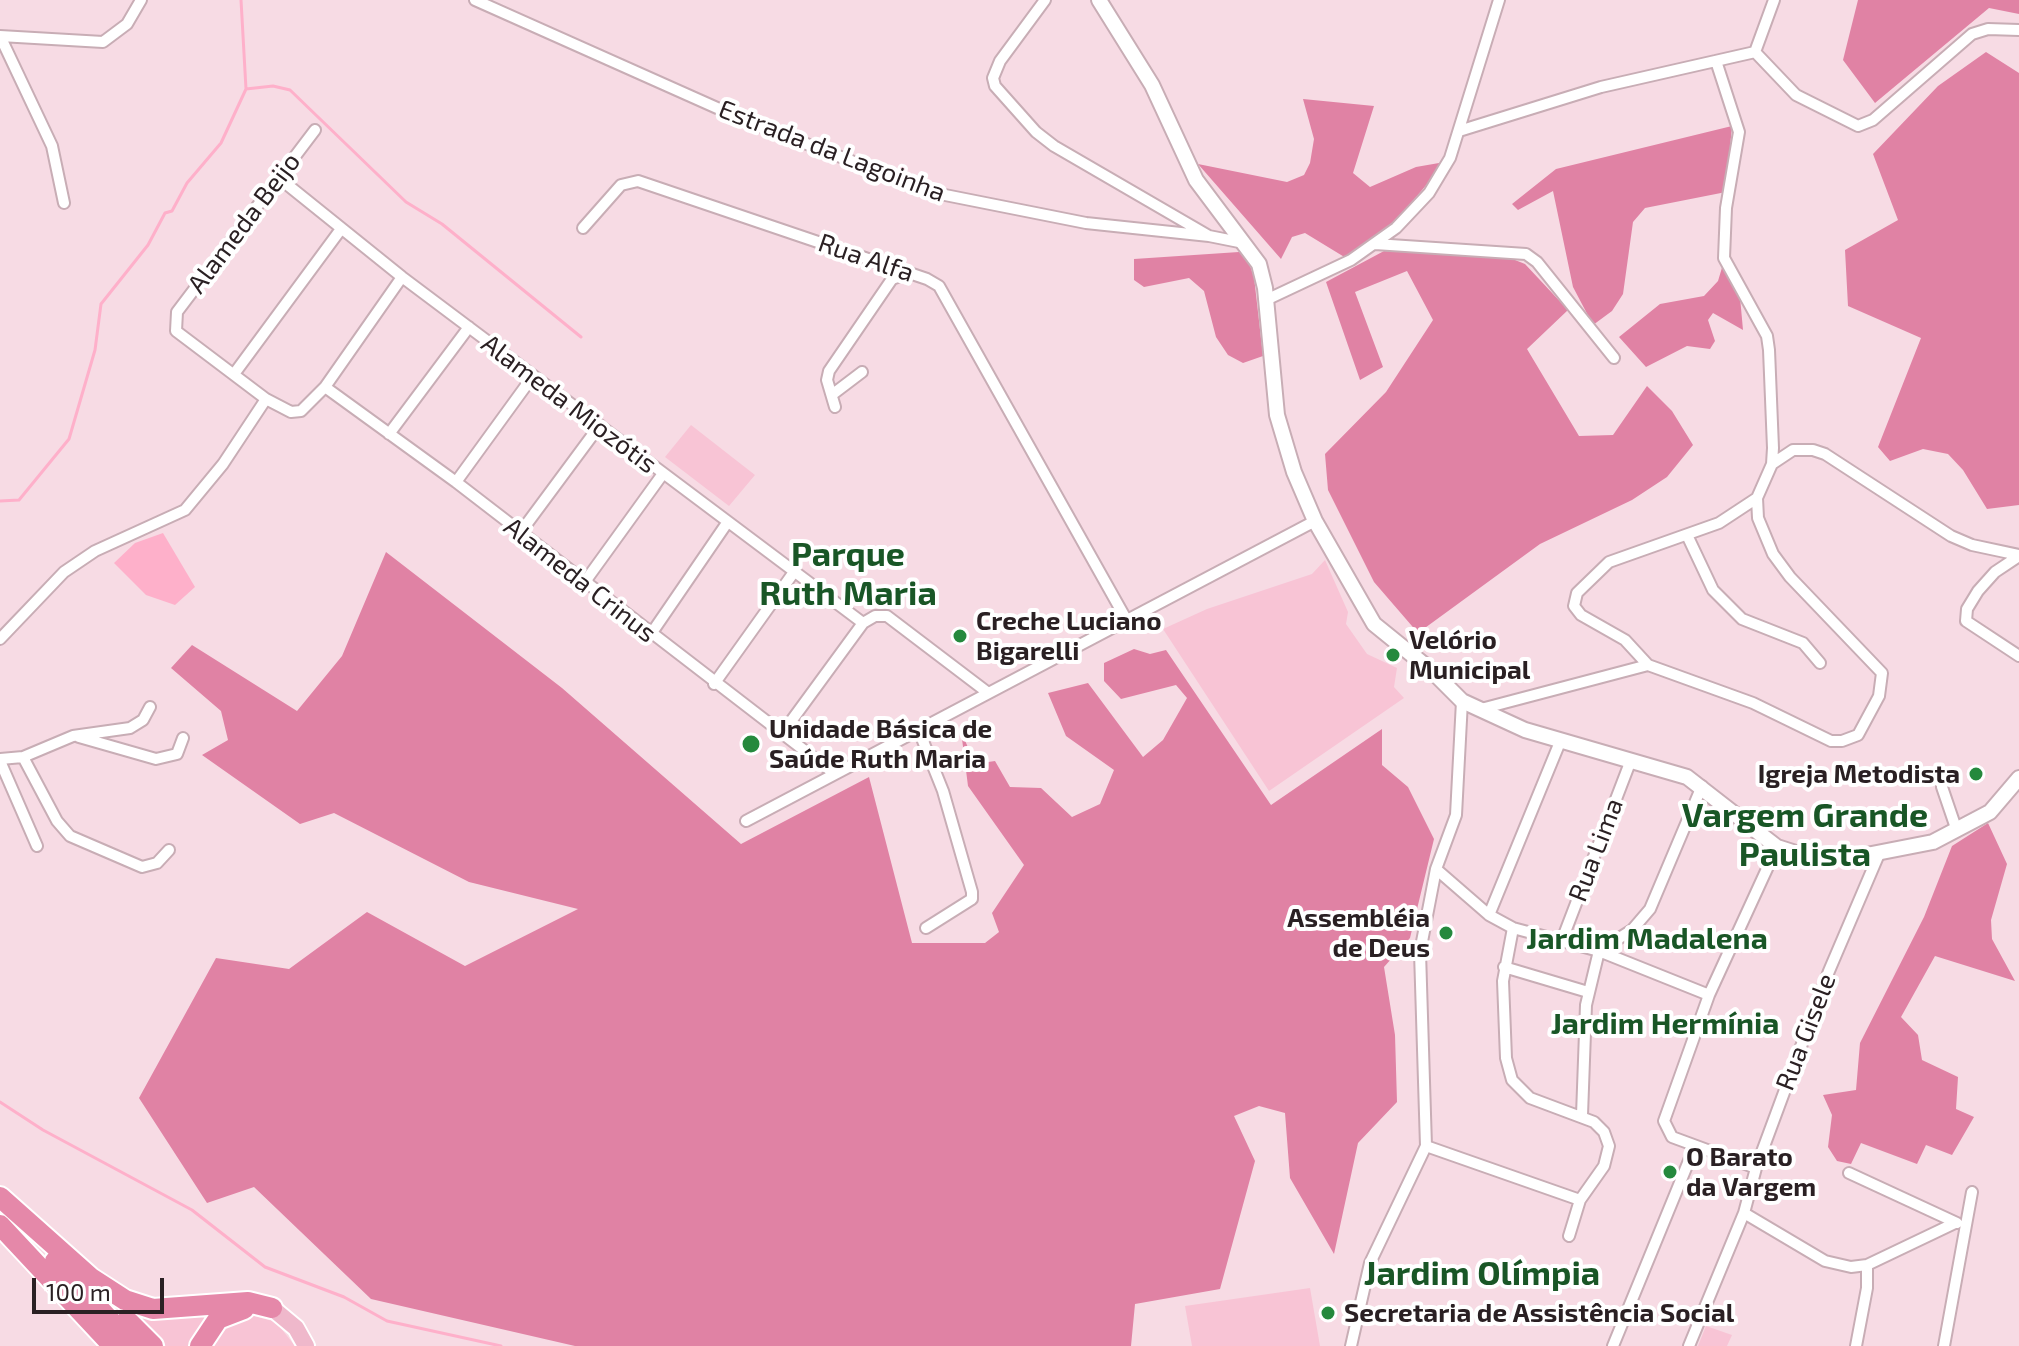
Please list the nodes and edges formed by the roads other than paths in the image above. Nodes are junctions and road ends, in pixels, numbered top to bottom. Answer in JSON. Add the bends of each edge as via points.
{"nodes":[{"id":1,"x":141,"y":0,"type":"edge"},
{"id":2,"x":475,"y":0,"type":"edge"},
{"id":3,"x":1045,"y":0,"type":"edge"},
{"id":4,"x":1099,"y":0,"type":"edge"},
{"id":5,"x":1499,"y":0,"type":"edge"},
{"id":6,"x":1774,"y":0,"type":"edge"},
{"id":7,"x":2019,"y":30,"type":"edge"},
{"id":8,"x":1755,"y":52,"type":"junction"},
{"id":9,"x":1716,"y":61,"type":"junction"},
{"id":10,"x":315,"y":130,"type":"dead end"},
{"id":11,"x":1459,"y":131,"type":"junction"},
{"id":12,"x":279,"y":178,"type":"junction"},
{"id":13,"x":64,"y":203,"type":"dead end"},
{"id":14,"x":583,"y":228,"type":"dead end"},
{"id":15,"x":341,"y":229,"type":"junction"},
{"id":16,"x":1209,"y":236,"type":"junction"},
{"id":17,"x":1245,"y":243,"type":"junction"},
{"id":18,"x":1375,"y":244,"type":"junction"},
{"id":19,"x":909,"y":273,"type":"junction"},
{"id":20,"x":402,"y":277,"type":"junction"},
{"id":21,"x":1266,"y":300,"type":"junction"},
{"id":22,"x":469,"y":327,"type":"junction"},
{"id":23,"x":1614,"y":358,"type":"dead end"},
{"id":24,"x":862,"y":372,"type":"dead end"},
{"id":25,"x":234,"y":374,"type":"junction"},
{"id":26,"x":533,"y":376,"type":"junction"},
{"id":27,"x":325,"y":387,"type":"junction"},
{"id":28,"x":833,"y":394,"type":"junction"},
{"id":29,"x":266,"y":399,"type":"junction"},
{"id":30,"x":835,"y":407,"type":"dead end"},
{"id":31,"x":600,"y":425,"type":"junction"},
{"id":32,"x":389,"y":434,"type":"junction"},
{"id":33,"x":1772,"y":464,"type":"junction"},
{"id":34,"x":662,"y":475,"type":"junction"},
{"id":35,"x":456,"y":482,"type":"junction"},
{"id":36,"x":1757,"y":498,"type":"junction"},
{"id":37,"x":1315,"y":521,"type":"junction"},
{"id":38,"x":727,"y":523,"type":"junction"},
{"id":39,"x":520,"y":533,"type":"junction"},
{"id":40,"x":1687,"y":535,"type":"junction"},
{"id":41,"x":2019,"y":555,"type":"edge"},
{"id":42,"x":794,"y":572,"type":"junction"},
{"id":43,"x":584,"y":583,"type":"junction"},
{"id":44,"x":1126,"y":619,"type":"junction"},
{"id":45,"x":863,"y":623,"type":"junction"},
{"id":46,"x":651,"y":634,"type":"junction"},
{"id":47,"x":0,"y":639,"type":"edge"},
{"id":48,"x":2019,"y":656,"type":"edge"},
{"id":49,"x":1820,"y":663,"type":"dead end"},
{"id":50,"x":1648,"y":665,"type":"junction"},
{"id":51,"x":714,"y":684,"type":"junction"},
{"id":52,"x":987,"y":692,"type":"junction"},
{"id":53,"x":1462,"y":701,"type":"junction"},
{"id":54,"x":150,"y":707,"type":"dead end"},
{"id":55,"x":1480,"y":710,"type":"junction"},
{"id":56,"x":919,"y":731,"type":"junction"},
{"id":57,"x":781,"y":735,"type":"junction"},
{"id":58,"x":73,"y":736,"type":"junction"},
{"id":59,"x":183,"y":738,"type":"dead end"},
{"id":60,"x":1560,"y":742,"type":"junction"},
{"id":61,"x":23,"y":757,"type":"junction"},
{"id":62,"x":0,"y":760,"type":"edge"},
{"id":63,"x":1631,"y":760,"type":"junction"},
{"id":64,"x":835,"y":774,"type":"junction"},
{"id":65,"x":2019,"y":778,"type":"edge"},
{"id":66,"x":1702,"y":786,"type":"junction"},
{"id":67,"x":1942,"y":787,"type":"dead end"},
{"id":68,"x":746,"y":821,"type":"dead end"},
{"id":69,"x":1957,"y":831,"type":"junction"},
{"id":70,"x":37,"y":846,"type":"dead end"},
{"id":71,"x":1777,"y":847,"type":"junction"},
{"id":72,"x":169,"y":850,"type":"dead end"},
{"id":73,"x":1879,"y":854,"type":"junction"},
{"id":74,"x":1436,"y":869,"type":"junction"},
{"id":75,"x":1489,"y":915,"type":"junction"},
{"id":76,"x":926,"y":928,"type":"dead end"},
{"id":77,"x":1513,"y":928,"type":"junction"},
{"id":78,"x":1562,"y":940,"type":"junction"},
{"id":79,"x":1599,"y":951,"type":"junction"},
{"id":80,"x":1504,"y":967,"type":"junction"},
{"id":81,"x":1588,"y":992,"type":"junction"},
{"id":82,"x":1709,"y":995,"type":"junction"},
{"id":83,"x":1582,"y":1115,"type":"junction"},
{"id":84,"x":1426,"y":1146,"type":"junction"},
{"id":85,"x":1695,"y":1146,"type":"junction"},
{"id":86,"x":1756,"y":1168,"type":"junction"},
{"id":87,"x":1849,"y":1173,"type":"dead end"},
{"id":88,"x":1972,"y":1192,"type":"dead end"},
{"id":89,"x":0,"y":1200,"type":"edge"},
{"id":90,"x":1580,"y":1200,"type":"junction"},
{"id":91,"x":1744,"y":1213,"type":"junction"},
{"id":92,"x":1955,"y":1223,"type":"junction"},
{"id":93,"x":0,"y":1225,"type":"edge"},
{"id":94,"x":1967,"y":1225,"type":"junction"},
{"id":95,"x":1569,"y":1236,"type":"dead end"},
{"id":96,"x":64,"y":1254,"type":"junction"},
{"id":97,"x":1867,"y":1265,"type":"junction"},
{"id":98,"x":272,"y":1308,"type":"junction"},
{"id":99,"x":113,"y":1346,"type":"edge"},
{"id":100,"x":134,"y":1346,"type":"edge"},
{"id":101,"x":153,"y":1346,"type":"edge"},
{"id":102,"x":200,"y":1346,"type":"edge"},
{"id":103,"x":306,"y":1346,"type":"edge"},
{"id":104,"x":1351,"y":1346,"type":"edge"},
{"id":105,"x":1613,"y":1346,"type":"edge"},
{"id":106,"x":1689,"y":1346,"type":"edge"},
{"id":107,"x":1856,"y":1346,"type":"edge"},
{"id":108,"x":1944,"y":1346,"type":"edge"}],
"edges":[{"from":1,"to":13,"type":"street","via":[[127,24],[103,42],[0,36],[52,146]]},
{"from":2,"to":16,"type":"street","name":"Estrada da Lagoinha","via":[[744,120],[935,193],[1086,223]]},
{"from":3,"to":16,"type":"street","via":[[1000,61],[995,86],[1054,146]]},
{"from":4,"to":17,"type":"street","via":[[1152,85],[1196,180]]},
{"from":5,"to":11,"type":"street"},
{"from":6,"to":8,"type":"street"},
{"from":7,"to":8,"type":"street","via":[[1972,34],[1873,120],[1858,126],[1796,95]]},
{"from":8,"to":9,"type":"street"},
{"from":9,"to":11,"type":"street","via":[[1601,87]]},
{"from":9,"to":33,"type":"street","via":[[1739,132],[1724,258],[1768,342]]},
{"from":10,"to":12,"type":"street","name":"Alameda Beijo"},
{"from":11,"to":18,"type":"street","via":[[1429,193]]},
{"from":12,"to":15,"type":"street","name":"Alameda Miozótis"},
{"from":12,"to":25,"type":"street","name":"Alameda Beijo","via":[[175,318],[176,331]]},
{"from":14,"to":19,"type":"street","name":"Rua Alfa","via":[[621,185],[638,181]]},
{"from":15,"to":20,"type":"street","name":"Alameda Miozótis"},
{"from":15,"to":25,"type":"street"},
{"from":16,"to":17,"type":"street"},
{"from":17,"to":21,"type":"street","via":[[1263,276]]},
{"from":18,"to":21,"type":"street","via":[[1336,269]]},
{"from":18,"to":23,"type":"street","via":[[1526,254]]},
{"from":19,"to":28,"type":"street","via":[[892,279],[829,371]]},
{"from":19,"to":44,"type":"street","name":"Rua Alfa","via":[[939,286],[948,300]]},
{"from":20,"to":22,"type":"street","name":"Alameda Miozótis"},
{"from":20,"to":27,"type":"street"},
{"from":21,"to":37,"type":"street","via":[[1277,415]]},
{"from":22,"to":26,"type":"street","name":"Alameda Miozótis"},
{"from":22,"to":32,"type":"street"},
{"from":24,"to":28,"type":"street"},
{"from":25,"to":29,"type":"street"},
{"from":26,"to":31,"type":"street","name":"Alameda Miozótis"},
{"from":26,"to":35,"type":"street"},
{"from":27,"to":29,"type":"street","via":[[296,412]]},
{"from":27,"to":32,"type":"street","name":"Alameda Crinus"},
{"from":28,"to":30,"type":"street"},
{"from":29,"to":47,"type":"street","via":[[185,510],[95,551],[64,572]]},
{"from":31,"to":34,"type":"street","name":"Alameda Miozótis"},
{"from":31,"to":39,"type":"street"},
{"from":32,"to":35,"type":"street","name":"Alameda Crinus"},
{"from":33,"to":36,"type":"street"},
{"from":33,"to":41,"type":"street","via":[[1793,450],[1825,454],[1951,536]]},
{"from":34,"to":38,"type":"street","name":"Alameda Miozótis"},
{"from":34,"to":43,"type":"street"},
{"from":35,"to":39,"type":"street","name":"Alameda Crinus"},
{"from":36,"to":40,"type":"street","via":[[1738,513]]},
{"from":36,"to":50,"type":"street","via":[[1765,537],[1790,577],[1882,673],[1879,696],[1862,729],[1850,739],[1831,741],[1753,703]]},
{"from":37,"to":44,"type":"street"},
{"from":37,"to":53,"type":"street","via":[[1374,624]]},
{"from":38,"to":42,"type":"street","name":"Alameda Miozótis"},
{"from":38,"to":46,"type":"street"},
{"from":39,"to":43,"type":"street","name":"Alameda Crinus"},
{"from":40,"to":49,"type":"street","via":[[1713,590],[1742,619],[1794,638]]},
{"from":40,"to":50,"type":"street","via":[[1609,562],[1574,598],[1581,615],[1625,640]]},
{"from":41,"to":48,"type":"street","via":[[1978,591],[1966,621]]},
{"from":42,"to":45,"type":"street","name":"Alameda Miozótis"},
{"from":42,"to":51,"type":"street"},
{"from":43,"to":46,"type":"street","name":"Alameda Crinus"},
{"from":44,"to":52,"type":"street"},
{"from":45,"to":52,"type":"street","via":[[887,616]]},
{"from":45,"to":57,"type":"street"},
{"from":46,"to":51,"type":"street","name":"Alameda Crinus"},
{"from":50,"to":55,"type":"street"},
{"from":51,"to":57,"type":"street","name":"Alameda Crinus"},
{"from":52,"to":56,"type":"street"},
{"from":53,"to":55,"type":"street"},
{"from":53,"to":74,"type":"street","via":[[1456,815]]},
{"from":54,"to":58,"type":"street","via":[[130,728]]},
{"from":55,"to":60,"type":"street"},
{"from":56,"to":64,"type":"street"},
{"from":56,"to":76,"type":"street","via":[[943,791],[972,892],[972,899]]},
{"from":57,"to":64,"type":"street","name":"Alameda Crinus"},
{"from":58,"to":59,"type":"street","via":[[156,759],[177,754]]},
{"from":58,"to":61,"type":"street"},
{"from":60,"to":63,"type":"street"},
{"from":60,"to":75,"type":"street"},
{"from":61,"to":62,"type":"street"},
{"from":61,"to":72,"type":"street","via":[[70,836],[142,867],[157,863]]},
{"from":62,"to":70,"type":"street"},
{"from":63,"to":66,"type":"street","via":[[1665,768]]},
{"from":63,"to":78,"type":"street","name":"Rua Lima"},
{"from":64,"to":68,"type":"street"},
{"from":65,"to":69,"type":"street","via":[[1990,812]]},
{"from":66,"to":71,"type":"street"},
{"from":66,"to":79,"type":"street","via":[[1650,909],[1632,930]]},
{"from":67,"to":69,"type":"street"},
{"from":69,"to":73,"type":"street"},
{"from":71,"to":73,"type":"street","via":[[1820,858]]},
{"from":71,"to":82,"type":"street"},
{"from":73,"to":86,"type":"street","name":"Rua Gisele"},
{"from":74,"to":75,"type":"street"},
{"from":74,"to":84,"type":"street","via":[[1420,952]]},
{"from":75,"to":77,"type":"street"},
{"from":77,"to":78,"type":"street"},
{"from":77,"to":80,"type":"street"},
{"from":78,"to":79,"type":"street"},
{"from":79,"to":81,"type":"street"},
{"from":79,"to":82,"type":"street"},
{"from":80,"to":81,"type":"street"},
{"from":80,"to":83,"type":"street","via":[[1506,1058],[1512,1080],[1530,1098]]},
{"from":81,"to":83,"type":"street"},
{"from":82,"to":85,"type":"street","via":[[1664,1121],[1672,1137]]},
{"from":83,"to":90,"type":"street","via":[[1601,1128],[1609,1146],[1604,1166]]},
{"from":84,"to":90,"type":"street"},
{"from":84,"to":104,"type":"street","via":[[1370,1263]]},
{"from":85,"to":86,"type":"street"},
{"from":85,"to":105,"type":"street"},
{"from":86,"to":91,"type":"street","name":"Rua Gisele"},
{"from":87,"to":92,"type":"street"},
{"from":88,"to":94,"type":"street"},
{"from":89,"to":96,"type":"highway"},
{"from":89,"to":100,"type":"highway"},
{"from":90,"to":95,"type":"street"},
{"from":91,"to":97,"type":"street","via":[[1837,1266]]},
{"from":91,"to":106,"type":"street","name":"Rua Gisele"},
{"from":92,"to":94,"type":"street"},
{"from":92,"to":97,"type":"street"},
{"from":93,"to":99,"type":"highway"},
{"from":94,"to":108,"type":"street"},
{"from":96,"to":98,"type":"highway","via":[[110,1292],[139,1305],[172,1310],[248,1302]]},
{"from":96,"to":101,"type":"highway"},
{"from":97,"to":107,"type":"street"},
{"from":98,"to":102,"type":"highway","via":[[240,1310],[218,1319]]},
{"from":98,"to":103,"type":"main road","via":[[296,1328]]}]}
